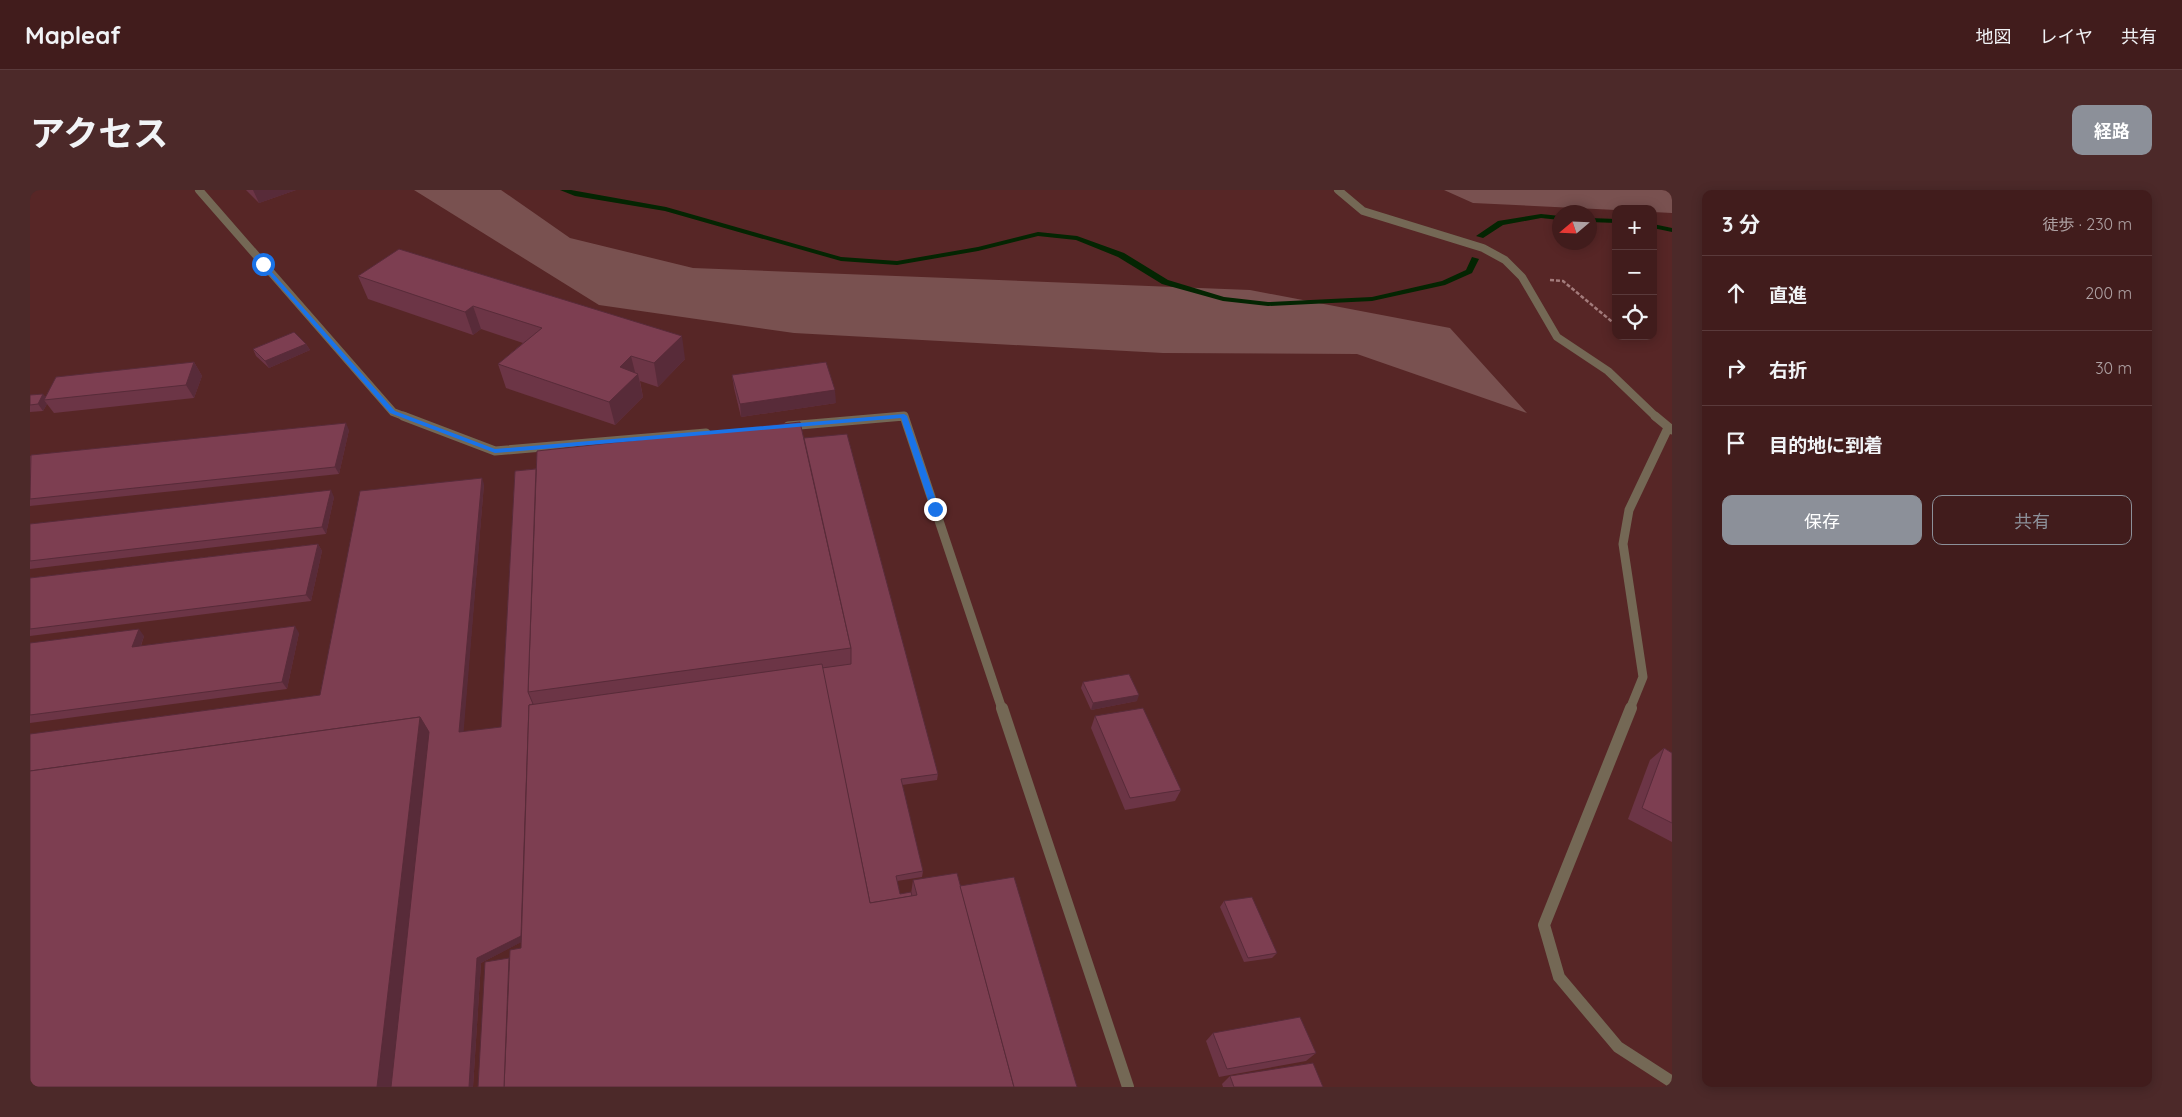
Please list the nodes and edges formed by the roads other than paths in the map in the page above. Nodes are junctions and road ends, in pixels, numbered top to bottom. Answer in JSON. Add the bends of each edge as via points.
{"nodes":[{"id":1,"x":199,"y":190,"type":"edge"},
{"id":2,"x":1338,"y":190,"type":"edge"},
{"id":3,"x":777,"y":427,"type":"edge"},
{"id":4,"x":1670,"y":429,"type":"edge"},
{"id":5,"x":719,"y":432,"type":"edge"},
{"id":6,"x":1672,"y":1082,"type":"edge"},
{"id":7,"x":1128,"y":1087,"type":"edge"}],
"edges":[{"from":1,"to":5,"type":"street","via":[[393,412],[495,451]]},
{"from":2,"to":4,"type":"street","via":[[1363,211],[1483,248],[1505,260],[1522,277],[1557,337],[1608,371]]},
{"from":3,"to":7,"type":"street","via":[[904,416]]},
{"from":4,"to":6,"type":"street","via":[[1629,510],[1623,544],[1644,677],[1544,925],[1559,977],[1618,1047]]}]}
